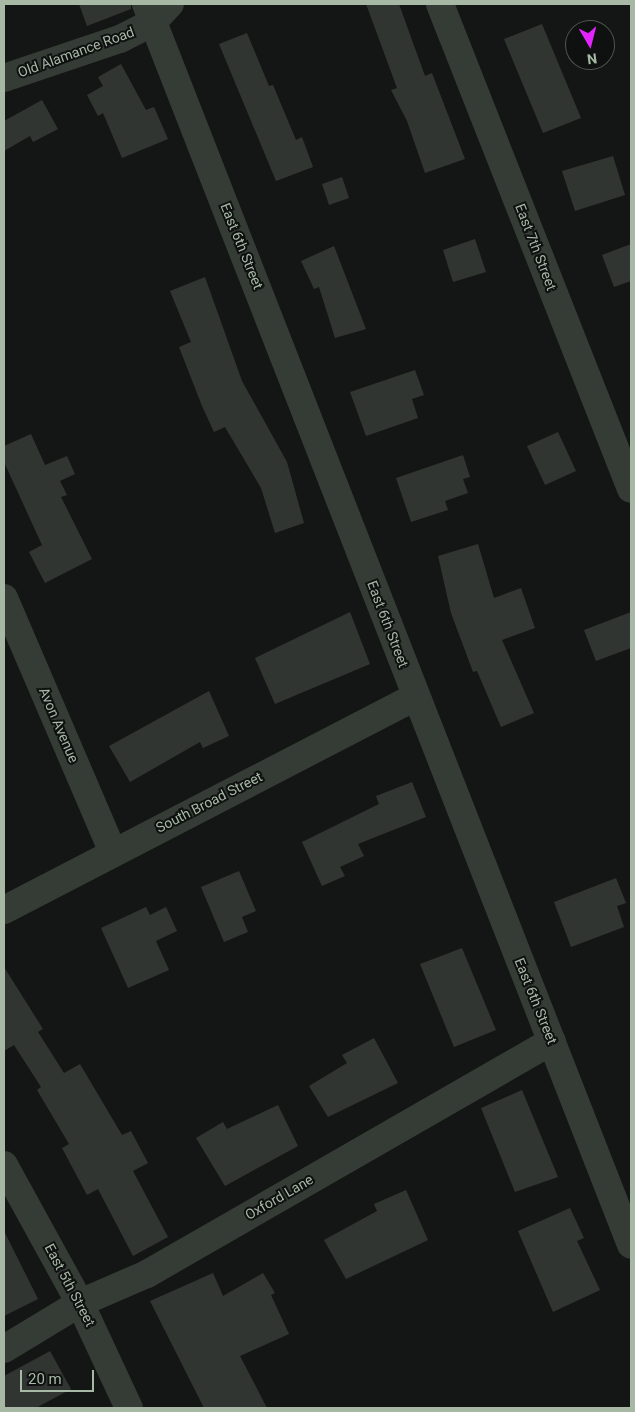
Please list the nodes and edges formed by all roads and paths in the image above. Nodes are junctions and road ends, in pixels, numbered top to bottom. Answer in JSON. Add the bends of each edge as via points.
{"nodes":[{"id":1,"x":440,"y":4,"type":"edge"},
{"id":2,"x":156,"y":10,"type":"edge"},
{"id":3,"x":4,"y":78,"type":"edge"},
{"id":4,"x":631,"y":489,"type":"edge"},
{"id":5,"x":4,"y":598,"type":"edge"},
{"id":6,"x":416,"y":696,"type":"junction"},
{"id":7,"x":113,"y":852,"type":"junction"},
{"id":8,"x":4,"y":910,"type":"edge"},
{"id":9,"x":552,"y":1041,"type":"junction"},
{"id":10,"x":4,"y":1165,"type":"edge"},
{"id":11,"x":626,"y":1211,"type":"edge"},
{"id":12,"x":631,"y":1244,"type":"edge"},
{"id":13,"x":80,"y":1303,"type":"junction"},
{"id":14,"x":4,"y":1349,"type":"edge"},
{"id":15,"x":129,"y":1408,"type":"edge"}],
"edges":[{"from":1,"to":4,"type":"street","name":"East 7th Street"},
{"from":2,"to":3,"type":"street","name":"Old Alamance Road","via":[[120,38]]},
{"from":2,"to":6,"type":"street","name":"East 6th Street"},
{"from":5,"to":7,"type":"street","name":"Avon Avenue"},
{"from":6,"to":7,"type":"street","name":"South Broad Street"},
{"from":6,"to":9,"type":"street","name":"East 6th Street"},
{"from":7,"to":8,"type":"street","name":"South Broad Street"},
{"from":9,"to":11,"type":"street","name":"East 6th Street"},
{"from":9,"to":13,"type":"street","name":"Oxford Lane","via":[[147,1274]]},
{"from":10,"to":13,"type":"street","name":"East 5th Street"},
{"from":11,"to":12,"type":"street","name":"East 6th Street"},
{"from":13,"to":14,"type":"street","name":"Oxford Lane"},
{"from":13,"to":15,"type":"street","name":"East 5th Street"}]}
